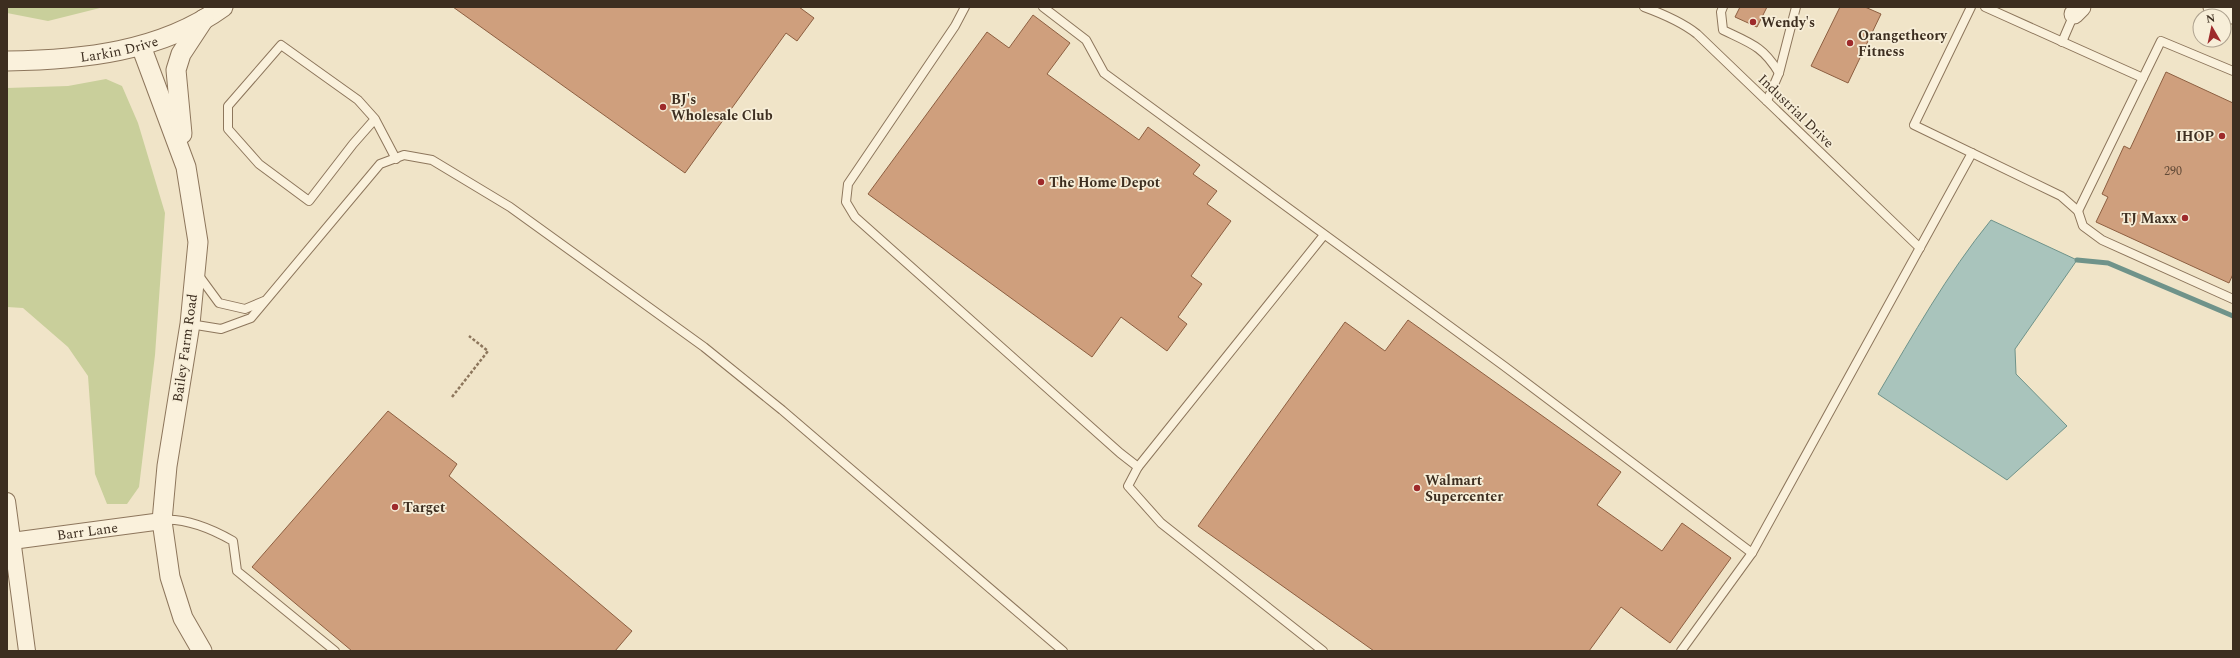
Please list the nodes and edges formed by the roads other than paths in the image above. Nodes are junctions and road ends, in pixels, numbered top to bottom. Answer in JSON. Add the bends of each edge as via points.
{"nodes":[{"id":1,"x":223,"y":7,"type":"edge"},
{"id":2,"x":965,"y":7,"type":"edge"},
{"id":3,"x":1043,"y":7,"type":"edge"},
{"id":4,"x":1644,"y":7,"type":"edge"},
{"id":5,"x":1723,"y":7,"type":"edge"},
{"id":6,"x":1796,"y":7,"type":"edge"},
{"id":7,"x":1972,"y":7,"type":"edge"},
{"id":8,"x":1985,"y":7,"type":"edge"},
{"id":9,"x":2214,"y":7,"type":"edge"},
{"id":10,"x":2076,"y":9,"type":"edge"},
{"id":11,"x":1664,"y":10,"type":"edge"},
{"id":12,"x":2233,"y":14,"type":"edge"},
{"id":13,"x":206,"y":17,"type":"junction"},
{"id":14,"x":2062,"y":42,"type":"junction"},
{"id":15,"x":141,"y":46,"type":"junction"},
{"id":16,"x":7,"y":61,"type":"edge"},
{"id":17,"x":2233,"y":71,"type":"edge"},
{"id":18,"x":1779,"y":74,"type":"junction"},
{"id":19,"x":2143,"y":78,"type":"junction"},
{"id":20,"x":1767,"y":101,"type":"junction"},
{"id":21,"x":375,"y":119,"type":"junction"},
{"id":22,"x":1972,"y":153,"type":"junction"},
{"id":23,"x":396,"y":159,"type":"junction"},
{"id":24,"x":186,"y":167,"type":"junction"},
{"id":25,"x":2078,"y":211,"type":"junction"},
{"id":26,"x":1324,"y":235,"type":"junction"},
{"id":27,"x":1920,"y":248,"type":"junction"},
{"id":28,"x":195,"y":270,"type":"junction"},
{"id":29,"x":2233,"y":299,"type":"edge"},
{"id":30,"x":266,"y":300,"type":"junction"},
{"id":31,"x":190,"y":324,"type":"junction"},
{"id":32,"x":1138,"y":467,"type":"junction"},
{"id":33,"x":7,"y":501,"type":"edge"},
{"id":34,"x":162,"y":521,"type":"junction"},
{"id":35,"x":12,"y":541,"type":"junction"},
{"id":36,"x":1752,"y":553,"type":"junction"},
{"id":37,"x":27,"y":651,"type":"edge"},
{"id":38,"x":202,"y":651,"type":"edge"},
{"id":39,"x":335,"y":651,"type":"edge"},
{"id":40,"x":1063,"y":651,"type":"edge"},
{"id":41,"x":1323,"y":651,"type":"edge"},
{"id":42,"x":1680,"y":651,"type":"edge"}],
"edges":[{"from":1,"to":13,"type":"street","name":"Larkin Drive"},
{"from":2,"to":32,"type":"lane","via":[[955,26],[848,184],[846,202],[855,217]]},
{"from":3,"to":26,"type":"lane","via":[[1086,40],[1104,73]]},
{"from":4,"to":11,"type":"lane","name":"Industrial Drive"},
{"from":5,"to":18,"type":"lane","via":[[1722,30],[1751,43],[1768,56]]},
{"from":6,"to":18,"type":"lane"},
{"from":7,"to":22,"type":"lane","via":[[1914,125]]},
{"from":8,"to":14,"type":"lane"},
{"from":9,"to":12,"type":"street"},
{"from":10,"to":14,"type":"lane"},
{"from":11,"to":20,"type":"lane","name":"Industrial Drive","via":[[1697,34]]},
{"from":13,"to":15,"type":"street","name":"Larkin Drive"},
{"from":13,"to":24,"type":"street","via":[[181,54],[176,70]]},
{"from":14,"to":19,"type":"lane"},
{"from":15,"to":16,"type":"street","name":"Larkin Drive","via":[[93,57]]},
{"from":15,"to":24,"type":"street","name":"Bailey Farm Road"},
{"from":17,"to":19,"type":"lane","via":[[2161,41]]},
{"from":18,"to":20,"type":"lane"},
{"from":19,"to":25,"type":"lane"},
{"from":20,"to":27,"type":"lane","name":"Industrial Drive"},
{"from":21,"to":21,"type":"lane","via":[[358,100],[281,45],[228,106],[228,129],[259,164],[309,201]]},
{"from":21,"to":23,"type":"lane"},
{"from":22,"to":25,"type":"lane","via":[[2062,196]]},
{"from":22,"to":27,"type":"lane"},
{"from":23,"to":30,"type":"lane","via":[[380,164]]},
{"from":23,"to":40,"type":"lane","via":[[404,155],[432,160],[504,203],[685,332],[782,410]]},
{"from":24,"to":28,"type":"street","name":"Bailey Farm Road","via":[[198,242]]},
{"from":25,"to":29,"type":"lane","via":[[2083,226],[2102,240]]},
{"from":26,"to":32,"type":"lane"},
{"from":26,"to":36,"type":"lane","via":[[1504,366]]},
{"from":27,"to":36,"type":"lane"},
{"from":28,"to":30,"type":"lane","via":[[219,303],[245,309]]},
{"from":28,"to":31,"type":"street","name":"Bailey Farm Road"},
{"from":30,"to":31,"type":"lane","via":[[251,318],[222,330]]},
{"from":31,"to":34,"type":"street","name":"Bailey Farm Road"},
{"from":32,"to":41,"type":"lane","via":[[1128,486],[1162,523]]},
{"from":33,"to":35,"type":"street"},
{"from":34,"to":35,"type":"street","name":"Barr Lane"},
{"from":34,"to":38,"type":"street","name":"Bailey Farm Road","via":[[170,577],[183,618]]},
{"from":34,"to":39,"type":"lane","via":[[175,519],[216,530],[233,541],[237,570]]},
{"from":35,"to":37,"type":"street"},
{"from":36,"to":42,"type":"lane"}]}
